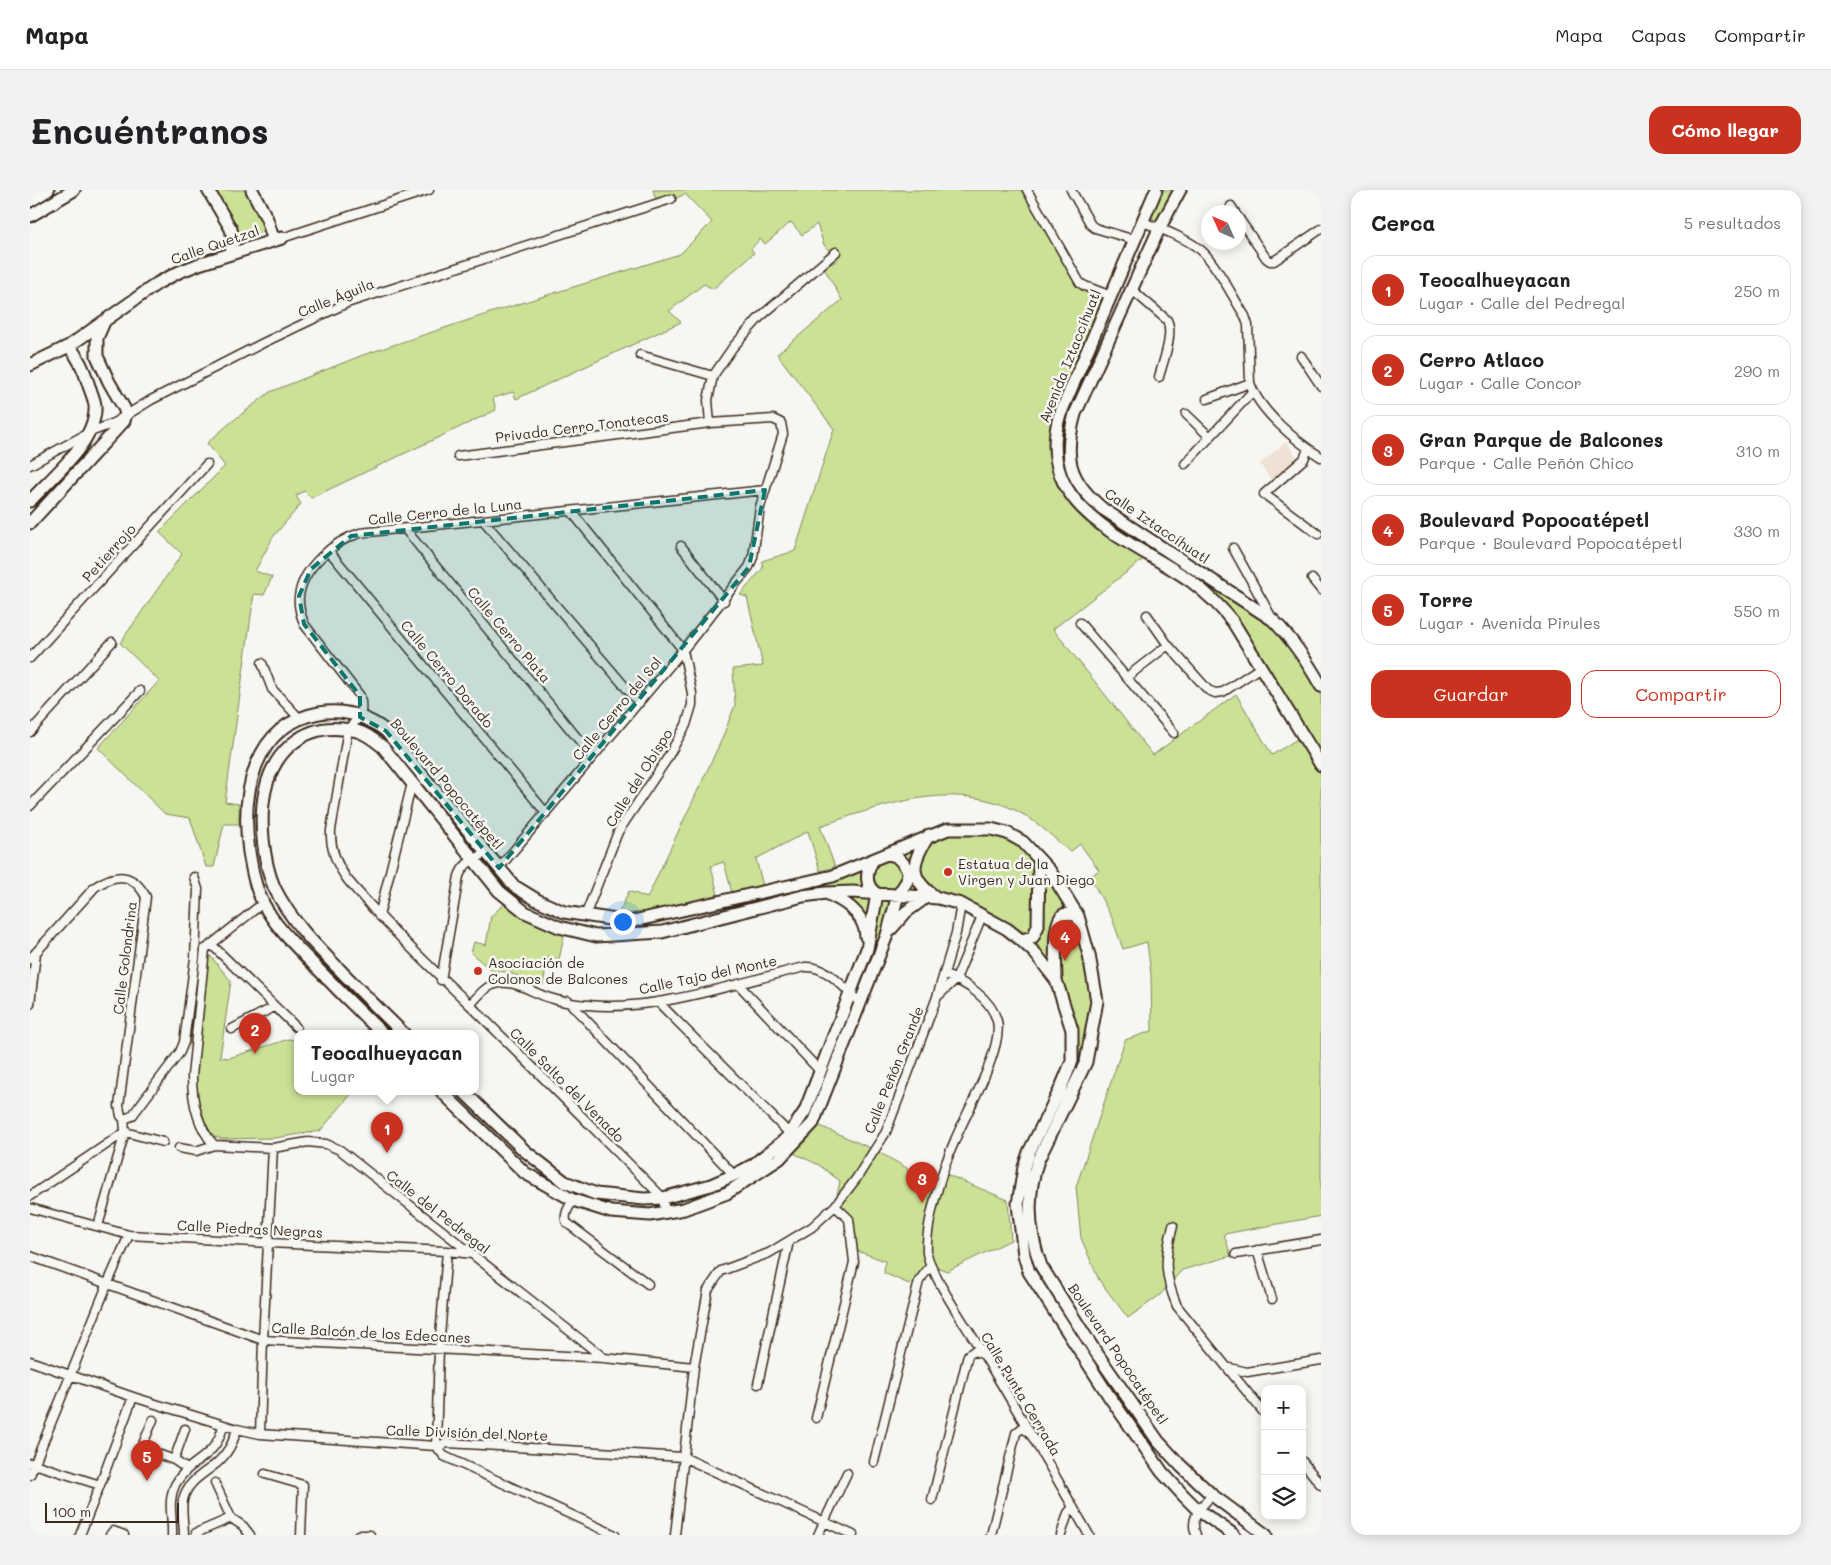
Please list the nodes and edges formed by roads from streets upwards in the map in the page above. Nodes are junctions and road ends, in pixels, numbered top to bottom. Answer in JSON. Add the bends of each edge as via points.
{"nodes":[{"id":1,"x":48,"y":190,"type":"edge"},
{"id":2,"x":74,"y":190,"type":"edge"},
{"id":3,"x":208,"y":190,"type":"edge"},
{"id":4,"x":252,"y":190,"type":"edge"},
{"id":5,"x":428,"y":190,"type":"edge"},
{"id":6,"x":1027,"y":190,"type":"edge"},
{"id":7,"x":1071,"y":190,"type":"edge"},
{"id":8,"x":1156,"y":190,"type":"edge"},
{"id":9,"x":1180,"y":190,"type":"edge"},
{"id":10,"x":671,"y":199,"type":"dead end"},
{"id":11,"x":30,"y":201,"type":"edge"},
{"id":12,"x":30,"y":216,"type":"edge"},
{"id":13,"x":1143,"y":222,"type":"junction"},
{"id":14,"x":1159,"y":228,"type":"junction"},
{"id":15,"x":1246,"y":229,"type":"edge"},
{"id":16,"x":1321,"y":230,"type":"edge"},
{"id":17,"x":279,"y":239,"type":"junction"},
{"id":18,"x":1135,"y":240,"type":"junction"},
{"id":19,"x":836,"y":252,"type":"dead end"},
{"id":20,"x":231,"y":254,"type":"junction"},
{"id":21,"x":1131,"y":289,"type":"junction"},
{"id":22,"x":1111,"y":296,"type":"junction"},
{"id":23,"x":105,"y":320,"type":"junction"},
{"id":24,"x":69,"y":346,"type":"junction"},
{"id":25,"x":640,"y":355,"type":"dead end"},
{"id":26,"x":1301,"y":356,"type":"dead end"},
{"id":27,"x":30,"y":365,"type":"edge"},
{"id":28,"x":713,"y":376,"type":"junction"},
{"id":29,"x":1159,"y":377,"type":"dead end"},
{"id":30,"x":1250,"y":382,"type":"junction"},
{"id":31,"x":1321,"y":386,"type":"edge"},
{"id":32,"x":1253,"y":391,"type":"junction"},
{"id":33,"x":1208,"y":399,"type":"dead end"},
{"id":34,"x":126,"y":414,"type":"junction"},
{"id":35,"x":1186,"y":414,"type":"dead end"},
{"id":36,"x":710,"y":423,"type":"junction"},
{"id":37,"x":90,"y":432,"type":"junction"},
{"id":38,"x":1209,"y":436,"type":"junction"},
{"id":39,"x":1308,"y":449,"type":"junction"},
{"id":40,"x":458,"y":456,"type":"dead end"},
{"id":41,"x":1321,"y":457,"type":"edge"},
{"id":42,"x":206,"y":464,"type":"dead end"},
{"id":43,"x":1184,"y":464,"type":"dead end"},
{"id":44,"x":30,"y":465,"type":"edge"},
{"id":45,"x":765,"y":490,"type":"junction"},
{"id":46,"x":30,"y":501,"type":"edge"},
{"id":47,"x":571,"y":511,"type":"junction"},
{"id":48,"x":483,"y":520,"type":"junction"},
{"id":49,"x":30,"y":523,"type":"edge"},
{"id":50,"x":405,"y":529,"type":"junction"},
{"id":51,"x":1318,"y":534,"type":"dead end"},
{"id":52,"x":681,"y":546,"type":"dead end"},
{"id":53,"x":1233,"y":548,"type":"dead end"},
{"id":54,"x":329,"y":551,"type":"junction"},
{"id":55,"x":1312,"y":579,"type":"dead end"},
{"id":56,"x":1321,"y":590,"type":"edge"},
{"id":57,"x":724,"y":601,"type":"junction"},
{"id":58,"x":1147,"y":615,"type":"dead end"},
{"id":59,"x":1273,"y":620,"type":"junction"},
{"id":60,"x":1080,"y":623,"type":"dead end"},
{"id":61,"x":112,"y":642,"type":"dead end"},
{"id":62,"x":1168,"y":645,"type":"junction"},
{"id":63,"x":683,"y":650,"type":"junction"},
{"id":64,"x":30,"y":658,"type":"edge"},
{"id":65,"x":262,"y":663,"type":"dead end"},
{"id":66,"x":1261,"y":667,"type":"junction"},
{"id":67,"x":1127,"y":677,"type":"junction"},
{"id":68,"x":1321,"y":686,"type":"edge"},
{"id":69,"x":140,"y":691,"type":"dead end"},
{"id":70,"x":638,"y":703,"type":"junction"},
{"id":71,"x":360,"y":717,"type":"junction"},
{"id":72,"x":299,"y":718,"type":"junction"},
{"id":73,"x":348,"y":729,"type":"junction"},
{"id":74,"x":30,"y":732,"type":"edge"},
{"id":75,"x":1174,"y":733,"type":"dead end"},
{"id":76,"x":593,"y":757,"type":"junction"},
{"id":77,"x":1321,"y":765,"type":"edge"},
{"id":78,"x":412,"y":782,"type":"junction"},
{"id":79,"x":30,"y":806,"type":"edge"},
{"id":80,"x":546,"y":814,"type":"junction"},
{"id":81,"x":929,"y":836,"type":"junction"},
{"id":82,"x":485,"y":853,"type":"junction"},
{"id":83,"x":887,"y":854,"type":"junction"},
{"id":84,"x":1039,"y":859,"type":"junction"},
{"id":85,"x":474,"y":860,"type":"junction"},
{"id":86,"x":873,"y":860,"type":"junction"},
{"id":87,"x":498,"y":868,"type":"junction"},
{"id":88,"x":194,"y":877,"type":"dead end"},
{"id":89,"x":274,"y":885,"type":"junction"},
{"id":90,"x":513,"y":885,"type":"junction"},
{"id":91,"x":258,"y":890,"type":"junction"},
{"id":92,"x":826,"y":893,"type":"junction"},
{"id":93,"x":877,"y":894,"type":"junction"},
{"id":94,"x":504,"y":895,"type":"junction"},
{"id":95,"x":898,"y":895,"type":"junction"},
{"id":96,"x":925,"y":898,"type":"junction"},
{"id":97,"x":938,"y":898,"type":"junction"},
{"id":98,"x":263,"y":903,"type":"junction"},
{"id":99,"x":961,"y":904,"type":"junction"},
{"id":100,"x":379,"y":916,"type":"junction"},
{"id":101,"x":585,"y":916,"type":"junction"},
{"id":102,"x":982,"y":916,"type":"junction"},
{"id":103,"x":1078,"y":916,"type":"junction"},
{"id":104,"x":304,"y":934,"type":"junction"},
{"id":105,"x":887,"y":935,"type":"junction"},
{"id":106,"x":1021,"y":940,"type":"junction"},
{"id":107,"x":293,"y":942,"type":"junction"},
{"id":108,"x":208,"y":947,"type":"junction"},
{"id":109,"x":867,"y":949,"type":"junction"},
{"id":110,"x":33,"y":956,"type":"edge"},
{"id":111,"x":195,"y":958,"type":"junction"},
{"id":112,"x":945,"y":974,"type":"junction"},
{"id":113,"x":956,"y":979,"type":"junction"},
{"id":114,"x":442,"y":980,"type":"junction"},
{"id":115,"x":1056,"y":980,"type":"junction"},
{"id":116,"x":738,"y":984,"type":"junction"},
{"id":117,"x":849,"y":993,"type":"junction"},
{"id":118,"x":937,"y":997,"type":"junction"},
{"id":119,"x":568,"y":1002,"type":"junction"},
{"id":120,"x":658,"y":1002,"type":"junction"},
{"id":121,"x":860,"y":1003,"type":"junction"},
{"id":122,"x":30,"y":1004,"type":"edge"},
{"id":123,"x":470,"y":1005,"type":"junction"},
{"id":124,"x":274,"y":1006,"type":"junction"},
{"id":125,"x":296,"y":1027,"type":"dead end"},
{"id":126,"x":232,"y":1029,"type":"dead end"},
{"id":127,"x":379,"y":1030,"type":"edge"},
{"id":128,"x":400,"y":1030,"type":"edge"},
{"id":129,"x":820,"y":1071,"type":"junction"},
{"id":130,"x":445,"y":1095,"type":"edge"},
{"id":131,"x":467,"y":1095,"type":"edge"},
{"id":132,"x":124,"y":1119,"type":"junction"},
{"id":133,"x":125,"y":1132,"type":"junction"},
{"id":134,"x":793,"y":1137,"type":"junction"},
{"id":135,"x":163,"y":1142,"type":"dead end"},
{"id":136,"x":214,"y":1145,"type":"junction"},
{"id":137,"x":179,"y":1148,"type":"dead end"},
{"id":138,"x":273,"y":1148,"type":"junction"},
{"id":139,"x":734,"y":1175,"type":"junction"},
{"id":140,"x":30,"y":1196,"type":"edge"},
{"id":141,"x":663,"y":1198,"type":"junction"},
{"id":142,"x":573,"y":1200,"type":"junction"},
{"id":143,"x":835,"y":1206,"type":"junction"},
{"id":144,"x":30,"y":1208,"type":"edge"},
{"id":145,"x":665,"y":1212,"type":"junction"},
{"id":146,"x":98,"y":1226,"type":"junction"},
{"id":147,"x":1173,"y":1226,"type":"dead end"},
{"id":148,"x":129,"y":1235,"type":"junction"},
{"id":149,"x":1321,"y":1240,"type":"edge"},
{"id":150,"x":789,"y":1241,"type":"junction"},
{"id":151,"x":269,"y":1244,"type":"junction"},
{"id":152,"x":1257,"y":1250,"type":"junction"},
{"id":153,"x":447,"y":1251,"type":"junction"},
{"id":154,"x":472,"y":1254,"type":"junction"},
{"id":155,"x":1236,"y":1254,"type":"dead end"},
{"id":156,"x":30,"y":1256,"type":"edge"},
{"id":157,"x":931,"y":1265,"type":"junction"},
{"id":158,"x":648,"y":1284,"type":"dead end"},
{"id":159,"x":107,"y":1285,"type":"junction"},
{"id":160,"x":1272,"y":1300,"type":"dead end"},
{"id":161,"x":263,"y":1340,"type":"junction"},
{"id":162,"x":439,"y":1349,"type":"junction"},
{"id":163,"x":984,"y":1355,"type":"junction"},
{"id":164,"x":604,"y":1358,"type":"junction"},
{"id":165,"x":1321,"y":1360,"type":"edge"},
{"id":166,"x":30,"y":1361,"type":"edge"},
{"id":167,"x":694,"y":1367,"type":"junction"},
{"id":168,"x":1227,"y":1368,"type":"junction"},
{"id":169,"x":72,"y":1375,"type":"junction"},
{"id":170,"x":758,"y":1384,"type":"dead end"},
{"id":171,"x":133,"y":1396,"type":"junction"},
{"id":172,"x":1261,"y":1409,"type":"edge"},
{"id":173,"x":816,"y":1418,"type":"dead end"},
{"id":174,"x":153,"y":1420,"type":"dead end"},
{"id":175,"x":223,"y":1426,"type":"junction"},
{"id":176,"x":185,"y":1428,"type":"dead end"},
{"id":177,"x":237,"y":1429,"type":"junction"},
{"id":178,"x":1029,"y":1432,"type":"junction"},
{"id":179,"x":260,"y":1434,"type":"junction"},
{"id":180,"x":436,"y":1446,"type":"junction"},
{"id":181,"x":207,"y":1454,"type":"junction"},
{"id":182,"x":683,"y":1456,"type":"junction"},
{"id":183,"x":174,"y":1460,"type":"junction"},
{"id":184,"x":874,"y":1462,"type":"dead end"},
{"id":185,"x":32,"y":1463,"type":"edge"},
{"id":186,"x":216,"y":1464,"type":"junction"},
{"id":187,"x":1306,"y":1466,"type":"edge"},
{"id":188,"x":187,"y":1469,"type":"junction"},
{"id":189,"x":265,"y":1474,"type":"dead end"},
{"id":190,"x":847,"y":1474,"type":"dead end"},
{"id":191,"x":30,"y":1476,"type":"edge"},
{"id":192,"x":1196,"y":1481,"type":"junction"},
{"id":193,"x":215,"y":1482,"type":"dead end"},
{"id":194,"x":1321,"y":1484,"type":"edge"},
{"id":195,"x":100,"y":1485,"type":"junction"},
{"id":196,"x":1212,"y":1495,"type":"junction"},
{"id":197,"x":1184,"y":1496,"type":"junction"},
{"id":198,"x":932,"y":1500,"type":"dead end"},
{"id":199,"x":1073,"y":1507,"type":"junction"},
{"id":200,"x":1198,"y":1510,"type":"junction"},
{"id":201,"x":231,"y":1518,"type":"junction"},
{"id":202,"x":825,"y":1522,"type":"junction"},
{"id":203,"x":196,"y":1533,"type":"dead end"},
{"id":204,"x":80,"y":1535,"type":"edge"},
{"id":205,"x":110,"y":1535,"type":"edge"},
{"id":206,"x":124,"y":1535,"type":"edge"},
{"id":207,"x":172,"y":1535,"type":"edge"},
{"id":208,"x":184,"y":1535,"type":"edge"},
{"id":209,"x":250,"y":1535,"type":"edge"},
{"id":210,"x":301,"y":1535,"type":"edge"},
{"id":211,"x":358,"y":1535,"type":"edge"},
{"id":212,"x":370,"y":1535,"type":"edge"},
{"id":213,"x":615,"y":1535,"type":"edge"},
{"id":214,"x":675,"y":1535,"type":"edge"},
{"id":215,"x":818,"y":1535,"type":"edge"},
{"id":216,"x":854,"y":1535,"type":"edge"},
{"id":217,"x":991,"y":1535,"type":"edge"},
{"id":218,"x":1062,"y":1535,"type":"edge"},
{"id":219,"x":1089,"y":1535,"type":"edge"},
{"id":220,"x":1196,"y":1535,"type":"edge"},
{"id":221,"x":1234,"y":1535,"type":"edge"},
{"id":222,"x":1266,"y":1535,"type":"edge"}],
"edges":[{"from":1,"to":11,"type":"street"},
{"from":2,"to":12,"type":"street"},
{"from":3,"to":20,"type":"street","via":[[231,229]]},
{"from":4,"to":17,"type":"street","via":[[272,235]]},
{"from":5,"to":17,"type":"street","name":"Calle Quetzal"},
{"from":6,"to":22,"type":"street","via":[[1082,285]]},
{"from":7,"to":18,"type":"street","via":[[1091,225]]},
{"from":8,"to":13,"type":"street"},
{"from":9,"to":14,"type":"street","name":"Calle Iztaccíhuatl"},
{"from":10,"to":34,"type":"street","name":"Calle Águila","via":[[348,303]]},
{"from":13,"to":14,"type":"street"},
{"from":13,"to":18,"type":"street","name":"Avenida Iztaccíhuatl"},
{"from":14,"to":21,"type":"street","name":"Calle Iztaccíhuatl"},
{"from":14,"to":30,"type":"street","via":[[1204,253],[1245,316],[1249,332]]},
{"from":15,"to":16,"type":"street","via":[[1270,261]]},
{"from":17,"to":20,"type":"street","name":"Calle Quetzal"},
{"from":18,"to":22,"type":"street","name":"Avenida Iztaccíhuatl"},
{"from":19,"to":28,"type":"street","via":[[760,317]]},
{"from":20,"to":23,"type":"street","name":"Calle Quetzal","via":[[179,272]]},
{"from":21,"to":29,"type":"street","via":[[1169,324],[1166,355]]},
{"from":21,"to":59,"type":"street","name":"Calle Iztaccíhuatl","via":[[1075,414],[1068,450],[1074,477],[1089,498],[1103,510]]},
{"from":22,"to":66,"type":"street","name":"Avenida Iztaccíhuatl","via":[[1059,417],[1054,449],[1061,477],[1077,504],[1107,529],[1190,581],[1217,603]]},
{"from":23,"to":24,"type":"street","name":"Calle Quetzal"},
{"from":23,"to":34,"type":"street","via":[[97,338],[98,356]]},
{"from":24,"to":27,"type":"street","name":"Calle Quetzal"},
{"from":24,"to":37,"type":"street","via":[[78,356],[95,404]]},
{"from":25,"to":28,"type":"street"},
{"from":26,"to":31,"type":"street"},
{"from":28,"to":36,"type":"street","via":[[708,400]]},
{"from":30,"to":32,"type":"street"},
{"from":30,"to":33,"type":"street"},
{"from":32,"to":38,"type":"street"},
{"from":32,"to":39,"type":"street","via":[[1274,418]]},
{"from":34,"to":37,"type":"street","name":"Calle Águila","via":[[112,424]]},
{"from":34,"to":49,"type":"street","via":[[107,441]]},
{"from":35,"to":38,"type":"street"},
{"from":36,"to":40,"type":"street","name":"Privada Cerro Tonatecas"},
{"from":36,"to":45,"type":"street","name":"Privada Cerro Tonatecas","via":[[773,419],[781,423],[783,434]]},
{"from":37,"to":44,"type":"street","name":"Calle Águila"},
{"from":37,"to":46,"type":"street"},
{"from":38,"to":43,"type":"street"},
{"from":39,"to":41,"type":"street"},
{"from":39,"to":51,"type":"street","via":[[1304,459],[1264,494]]},
{"from":42,"to":64,"type":"street","name":"Petierrojo"},
{"from":45,"to":47,"type":"street","name":"Calle Cerro de la Luna"},
{"from":45,"to":57,"type":"street","name":"Calle Cerro del Sol","via":[[751,563]]},
{"from":47,"to":48,"type":"street","name":"Calle Cerro de la Luna"},
{"from":47,"to":63,"type":"street"},
{"from":48,"to":50,"type":"street","name":"Calle Cerro de la Luna"},
{"from":48,"to":70,"type":"street"},
{"from":50,"to":54,"type":"street","name":"Calle Cerro de la Luna","via":[[360,533]]},
{"from":50,"to":76,"type":"street","name":"Calle Cerro Plata"},
{"from":52,"to":57,"type":"street"},
{"from":53,"to":59,"type":"street"},
{"from":54,"to":71,"type":"street","name":"Calle Cerro de la Luna","via":[[318,559],[304,582],[299,596],[300,612],[304,624],[360,696],[363,708]]},
{"from":54,"to":80,"type":"street","name":"Calle Cerro Dorado"},
{"from":55,"to":56,"type":"street"},
{"from":57,"to":63,"type":"street","name":"Calle Cerro del Sol"},
{"from":58,"to":62,"type":"street"},
{"from":59,"to":68,"type":"street","name":"Calle Iztaccíhuatl","via":[[1308,662]]},
{"from":60,"to":67,"type":"street"},
{"from":61,"to":74,"type":"street"},
{"from":62,"to":66,"type":"street","via":[[1202,685],[1215,693],[1223,692]]},
{"from":62,"to":67,"type":"street"},
{"from":63,"to":70,"type":"street","name":"Calle Cerro del Sol"},
{"from":63,"to":101,"type":"street","name":"Calle del Obispo","via":[[692,693],[686,725],[618,832]]},
{"from":65,"to":72,"type":"street","via":[[272,689]]},
{"from":66,"to":77,"type":"street","name":"Avenida Iztaccíhuatl"},
{"from":67,"to":75,"type":"street"},
{"from":69,"to":79,"type":"street"},
{"from":70,"to":76,"type":"street","name":"Calle Cerro del Sol"},
{"from":71,"to":72,"type":"street","name":"Boulevard Popocatépetl","via":[[332,712]]},
{"from":71,"to":73,"type":"street"},
{"from":71,"to":82,"type":"street","name":"Boulevard Popocatépetl","via":[[386,731]]},
{"from":72,"to":91,"type":"street","name":"Boulevard Popocatépetl","via":[[280,731],[264,750],[252,774],[246,804],[247,837]]},
{"from":73,"to":78,"type":"street","name":"Boulevard Popocatépetl","via":[[367,735],[383,747]]},
{"from":73,"to":89,"type":"street","name":"Boulevard Popocatépetl","via":[[332,728],[306,733],[288,746],[271,772],[265,791],[262,822],[266,861]]},
{"from":73,"to":100,"type":"street","name":"Calle Salto del Venado","via":[[331,843],[334,857],[347,879]]},
{"from":76,"to":80,"type":"street","name":"Calle Cerro del Sol"},
{"from":78,"to":85,"type":"street","name":"Boulevard Popocatépetl"},
{"from":78,"to":100,"type":"street"},
{"from":80,"to":87,"type":"street","name":"Calle Cerro del Sol"},
{"from":81,"to":83,"type":"street","name":"Boulevard Popocatépetl"},
{"from":81,"to":84,"type":"street","name":"Boulevard Popocatépetl","via":[[948,829],[991,830],[1023,842]]},
{"from":81,"to":97,"type":"street","via":[[916,856],[916,878],[924,890]]},
{"from":82,"to":85,"type":"street"},
{"from":82,"to":87,"type":"street","name":"Boulevard Popocatépetl"},
{"from":83,"to":86,"type":"street","name":"Boulevard Popocatépetl"},
{"from":83,"to":95,"type":"street","via":[[900,859],[908,871],[907,881]]},
{"from":84,"to":103,"type":"street","name":"Boulevard Popocatépetl","via":[[1050,870]]},
{"from":84,"to":106,"type":"street","via":[[1038,926],[1033,937]]},
{"from":85,"to":94,"type":"street","name":"Boulevard Popocatépetl"},
{"from":85,"to":114,"type":"street","via":[[462,868],[459,876]]},
{"from":86,"to":93,"type":"street","via":[[867,880],[868,886]]},
{"from":86,"to":101,"type":"street","name":"Boulevard Popocatépetl","via":[[833,876],[629,922]]},
{"from":87,"to":90,"type":"street","name":"Boulevard Popocatépetl"},
{"from":88,"to":111,"type":"street","via":[[198,889]]},
{"from":89,"to":91,"type":"street","via":[[267,884]]},
{"from":89,"to":104,"type":"street","name":"Boulevard Popocatépetl","via":[[285,908]]},
{"from":90,"to":94,"type":"street"},
{"from":90,"to":101,"type":"street","name":"Boulevard Popocatépetl","via":[[564,912]]},
{"from":91,"to":98,"type":"street","name":"Boulevard Popocatépetl"},
{"from":92,"to":93,"type":"street","name":"Boulevard Popocatépetl"},
{"from":92,"to":94,"type":"street","name":"Boulevard Popocatépetl","via":[[662,932],[596,936],[559,927],[525,912]]},
{"from":92,"to":109,"type":"street","via":[[841,900],[862,920],[866,928]]},
{"from":93,"to":95,"type":"street","name":"Boulevard Popocatépetl"},
{"from":93,"to":109,"type":"street"},
{"from":95,"to":96,"type":"street","name":"Boulevard Popocatépetl"},
{"from":95,"to":105,"type":"street"},
{"from":96,"to":97,"type":"street","name":"Boulevard Popocatépetl"},
{"from":96,"to":105,"type":"street","via":[[906,912]]},
{"from":97,"to":99,"type":"street","name":"Boulevard Popocatépetl"},
{"from":98,"to":107,"type":"street","name":"Boulevard Popocatépetl"},
{"from":98,"to":108,"type":"street"},
{"from":99,"to":102,"type":"street","name":"Boulevard Popocatépetl"},
{"from":99,"to":112,"type":"street","name":"Calle Peñón Grande"},
{"from":100,"to":114,"type":"street","name":"Calle Salto del Venado"},
{"from":102,"to":106,"type":"street","name":"Boulevard Popocatépetl"},
{"from":102,"to":113,"type":"street","name":"Calle Peñón Grande"},
{"from":103,"to":115,"type":"street","via":[[1063,915],[1058,921]]},
{"from":103,"to":192,"type":"street","name":"Boulevard Popocatépetl","via":[[1097,1001],[1086,1062],[1034,1172],[1029,1208],[1032,1238],[1041,1266],[1093,1348],[1158,1441]]},
{"from":104,"to":107,"type":"street"},
{"from":104,"to":128,"type":"street","name":"Boulevard Popocatépetl"},
{"from":105,"to":121,"type":"street"},
{"from":106,"to":115,"type":"street","name":"Boulevard Popocatépetl"},
{"from":107,"to":127,"type":"street","name":"Boulevard Popocatépetl"},
{"from":108,"to":111,"type":"street"},
{"from":108,"to":124,"type":"street"},
{"from":108,"to":136,"type":"street","via":[[192,1090],[201,1126]]},
{"from":109,"to":117,"type":"street"},
{"from":110,"to":122,"type":"street"},
{"from":110,"to":132,"type":"street","name":"Calle Golondrina","via":[[102,882],[120,877],[130,879],[142,889],[146,897],[119,1106]]},
{"from":111,"to":132,"type":"street","via":[[183,1048],[132,1116]]},
{"from":112,"to":113,"type":"street"},
{"from":112,"to":118,"type":"street","name":"Calle Peñón Grande"},
{"from":113,"to":118,"type":"street","name":"Calle Peñón Grande"},
{"from":113,"to":157,"type":"street","via":[[986,1001],[997,1021],[998,1033],[996,1046],[943,1173],[929,1228],[927,1255]]},
{"from":114,"to":123,"type":"street","name":"Calle Salto del Venado"},
{"from":115,"to":197,"type":"street","name":"Boulevard Popocatépetl","via":[[1072,1030],[1072,1061],[1024,1167],[1018,1204],[1024,1255],[1029,1272],[1109,1396],[1162,1472]]},
{"from":116,"to":117,"type":"street","name":"Calle Tajo del Monte","via":[[813,966],[832,977]]},
{"from":116,"to":120,"type":"street","name":"Calle Tajo del Monte"},
{"from":116,"to":129,"type":"street"},
{"from":117,"to":121,"type":"street","name":"Calle Tajo del Monte"},
{"from":117,"to":129,"type":"street"},
{"from":118,"to":143,"type":"street","name":"Calle Peñón Grande","via":[[886,1132]]},
{"from":119,"to":120,"type":"street","name":"Calle Tajo del Monte","via":[[622,1005]]},
{"from":119,"to":123,"type":"street","name":"Calle Tajo del Monte","via":[[511,983],[500,983],[491,986]]},
{"from":119,"to":139,"type":"street"},
{"from":120,"to":134,"type":"street"},
{"from":121,"to":134,"type":"street","via":[[813,1123]]},
{"from":123,"to":141,"type":"street","name":"Calle Salto del Venado"},
{"from":124,"to":125,"type":"street"},
{"from":124,"to":126,"type":"street"},
{"from":129,"to":134,"type":"street"},
{"from":130,"to":142,"type":"street","via":[[525,1173]]},
{"from":131,"to":141,"type":"street","via":[[525,1151],[565,1182],[596,1194]]},
{"from":132,"to":133,"type":"street","name":"Calle Golondrina"},
{"from":133,"to":135,"type":"street"},
{"from":133,"to":140,"type":"street"},
{"from":133,"to":146,"type":"street","name":"Calle Golondrina"},
{"from":134,"to":139,"type":"street"},
{"from":134,"to":145,"type":"street","via":[[780,1158],[727,1194]]},
{"from":136,"to":137,"type":"street","name":"Calle del Pedregal","via":[[196,1151]]},
{"from":136,"to":138,"type":"street","name":"Calle del Pedregal"},
{"from":138,"to":151,"type":"street"},
{"from":138,"to":154,"type":"street","name":"Calle del Pedregal","via":[[308,1142],[340,1150]]},
{"from":139,"to":141,"type":"street"},
{"from":141,"to":145,"type":"street"},
{"from":142,"to":145,"type":"street","via":[[611,1212],[650,1215]]},
{"from":142,"to":158,"type":"street","via":[[566,1214],[567,1223]]},
{"from":143,"to":150,"type":"street","name":"Calle Peñón Grande","via":[[812,1228]]},
{"from":143,"to":173,"type":"street","via":[[849,1220],[854,1262]]},
{"from":144,"to":146,"type":"street","name":"Calle Piedras Negras"},
{"from":146,"to":148,"type":"street","name":"Calle Piedras Negras"},
{"from":147,"to":168,"type":"street","via":[[1166,1250],[1170,1289],[1177,1306]]},
{"from":148,"to":151,"type":"street","name":"Calle Piedras Negras"},
{"from":148,"to":159,"type":"street"},
{"from":149,"to":152,"type":"street"},
{"from":150,"to":167,"type":"street","name":"Calle Peñón Grande","via":[[769,1253],[721,1272],[714,1279],[708,1290]]},
{"from":150,"to":170,"type":"street"},
{"from":151,"to":153,"type":"street","name":"Calle Piedras Negras"},
{"from":151,"to":161,"type":"street"},
{"from":152,"to":155,"type":"street"},
{"from":152,"to":160,"type":"street"},
{"from":153,"to":154,"type":"street","name":"Calle Piedras Negras"},
{"from":153,"to":162,"type":"street"},
{"from":154,"to":164,"type":"street","name":"Calle del Pedregal"},
{"from":156,"to":159,"type":"street","name":"Calle Balcón de los Edecanes"},
{"from":157,"to":163,"type":"street","name":"Calle Punta Cerrada"},
{"from":157,"to":184,"type":"street","via":[[919,1280]]},
{"from":159,"to":161,"type":"street","name":"Calle Balcón de los Edecanes"},
{"from":159,"to":169,"type":"street"},
{"from":161,"to":162,"type":"street","name":"Calle Balcón de los Edecanes"},
{"from":161,"to":179,"type":"street"},
{"from":162,"to":164,"type":"street","name":"Calle Balcón de los Edecanes"},
{"from":162,"to":180,"type":"street"},
{"from":163,"to":178,"type":"street","name":"Calle Punta Cerrada"},
{"from":163,"to":198,"type":"street","via":[[974,1351],[968,1355]]},
{"from":164,"to":167,"type":"street","name":"Calle Balcón de los Edecanes"},
{"from":165,"to":168,"type":"street","via":[[1247,1372]]},
{"from":166,"to":169,"type":"street","name":"Calle División del Norte"},
{"from":167,"to":182,"type":"street"},
{"from":168,"to":172,"type":"street"},
{"from":169,"to":171,"type":"street","name":"Calle División del Norte"},
{"from":169,"to":185,"type":"street"},
{"from":171,"to":175,"type":"street","name":"Calle División del Norte"},
{"from":171,"to":195,"type":"street"},
{"from":174,"to":183,"type":"street","via":[[140,1452]]},
{"from":175,"to":177,"type":"street","name":"Calle División del Norte"},
{"from":175,"to":181,"type":"street","via":[[220,1438]]},
{"from":176,"to":183,"type":"street"},
{"from":177,"to":179,"type":"street","name":"Calle División del Norte"},
{"from":177,"to":186,"type":"street","via":[[233,1443]]},
{"from":178,"to":199,"type":"street","name":"Calle Punta Cerrada"},
{"from":178,"to":217,"type":"street","via":[[1022,1428],[1016,1433]]},
{"from":179,"to":180,"type":"street","name":"Calle División del Norte"},
{"from":180,"to":182,"type":"street","name":"Calle División del Norte","via":[[448,1443]]},
{"from":180,"to":213,"type":"street","via":[[444,1456]]},
{"from":181,"to":186,"type":"street"},
{"from":181,"to":188,"type":"street"},
{"from":182,"to":202,"type":"street","name":"Calle División del Norte"},
{"from":182,"to":214,"type":"street"},
{"from":183,"to":188,"type":"street"},
{"from":185,"to":191,"type":"street"},
{"from":185,"to":195,"type":"street"},
{"from":186,"to":208,"type":"street","via":[[189,1486],[184,1497]]},
{"from":187,"to":194,"type":"street"},
{"from":188,"to":207,"type":"street","via":[[172,1494]]},
{"from":189,"to":210,"type":"street","via":[[303,1485]]},
{"from":190,"to":202,"type":"street"},
{"from":192,"to":196,"type":"street","name":"Boulevard Popocatépetl"},
{"from":192,"to":197,"type":"street"},
{"from":193,"to":201,"type":"street"},
{"from":195,"to":204,"type":"street"},
{"from":196,"to":200,"type":"street"},
{"from":196,"to":222,"type":"street","name":"Boulevard Popocatépetl"},
{"from":197,"to":200,"type":"street","name":"Boulevard Popocatépetl"},
{"from":199,"to":218,"type":"street"},
{"from":199,"to":219,"type":"street","name":"Calle Punta Cerrada"},
{"from":200,"to":220,"type":"street","via":[[1194,1525]]},
{"from":200,"to":221,"type":"street","name":"Boulevard Popocatépetl"},
{"from":201,"to":203,"type":"street"},
{"from":201,"to":209,"type":"street"},
{"from":202,"to":215,"type":"street"},
{"from":202,"to":216,"type":"street","name":"Calle División del Norte"},
{"from":205,"to":206,"type":"street","via":[[116,1531]]},
{"from":211,"to":212,"type":"street"}]}
